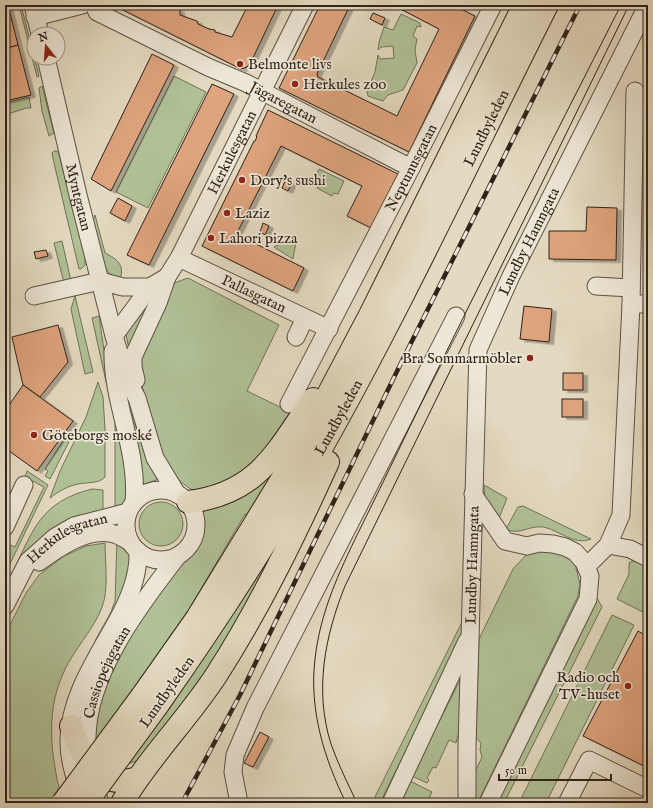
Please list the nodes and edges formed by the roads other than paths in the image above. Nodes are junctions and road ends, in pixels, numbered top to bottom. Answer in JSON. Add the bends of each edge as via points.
{"nodes":[{"id":1,"x":82,"y":5,"type":"edge"},
{"id":2,"x":94,"y":5,"type":"edge"},
{"id":3,"x":304,"y":5,"type":"edge"},
{"id":4,"x":524,"y":5,"type":"edge"},
{"id":5,"x":547,"y":5,"type":"edge"},
{"id":6,"x":645,"y":5,"type":"edge"},
{"id":7,"x":488,"y":6,"type":"edge"},
{"id":8,"x":34,"y":11,"type":"edge"},
{"id":9,"x":38,"y":26,"type":"edge"},
{"id":10,"x":48,"y":66,"type":"edge"},
{"id":11,"x":635,"y":91,"type":"dead end"},
{"id":12,"x":261,"y":92,"type":"junction"},
{"id":13,"x":412,"y":168,"type":"junction"},
{"id":14,"x":179,"y":258,"type":"junction"},
{"id":15,"x":167,"y":276,"type":"junction"},
{"id":16,"x":100,"y":281,"type":"junction"},
{"id":17,"x":596,"y":286,"type":"dead end"},
{"id":18,"x":150,"y":287,"type":"junction"},
{"id":19,"x":34,"y":296,"type":"dead end"},
{"id":20,"x":631,"y":296,"type":"junction"},
{"id":21,"x":648,"y":304,"type":"edge"},
{"id":22,"x":370,"y":315,"type":"junction"},
{"id":23,"x":456,"y":316,"type":"dead end"},
{"id":24,"x":305,"y":318,"type":"junction"},
{"id":25,"x":328,"y":329,"type":"junction"},
{"id":26,"x":382,"y":334,"type":"junction"},
{"id":27,"x":114,"y":336,"type":"junction"},
{"id":28,"x":296,"y":337,"type":"dead end"},
{"id":29,"x":137,"y":398,"type":"junction"},
{"id":30,"x":289,"y":404,"type":"dead end"},
{"id":31,"x":24,"y":485,"type":"dead end"},
{"id":32,"x":473,"y":494,"type":"junction"},
{"id":33,"x":183,"y":498,"type":"junction"},
{"id":34,"x":131,"y":507,"type":"junction"},
{"id":35,"x":5,"y":527,"type":"edge"},
{"id":36,"x":608,"y":545,"type":"junction"},
{"id":37,"x":134,"y":546,"type":"junction"},
{"id":38,"x":177,"y":557,"type":"junction"},
{"id":39,"x":648,"y":558,"type":"edge"},
{"id":40,"x":586,"y":567,"type":"junction"},
{"id":41,"x":12,"y":586,"type":"edge"},
{"id":42,"x":5,"y":606,"type":"edge"},
{"id":43,"x":470,"y":635,"type":"junction"},
{"id":44,"x":150,"y":701,"type":"junction"},
{"id":45,"x":71,"y":726,"type":"junction"},
{"id":46,"x":89,"y":763,"type":"junction"},
{"id":47,"x":137,"y":779,"type":"junction"},
{"id":48,"x":648,"y":789,"type":"edge"},
{"id":49,"x":63,"y":803,"type":"edge"},
{"id":50,"x":85,"y":803,"type":"edge"},
{"id":51,"x":100,"y":803,"type":"edge"},
{"id":52,"x":122,"y":803,"type":"edge"},
{"id":53,"x":239,"y":803,"type":"edge"},
{"id":54,"x":391,"y":803,"type":"edge"},
{"id":55,"x":467,"y":803,"type":"edge"},
{"id":56,"x":488,"y":803,"type":"edge"},
{"id":57,"x":567,"y":803,"type":"edge"}],
"edges":[{"from":1,"to":8,"type":"street"},
{"from":2,"to":12,"type":"street","name":"Jägaregatan","via":[[97,12]]},
{"from":3,"to":12,"type":"street","name":"Herkulesgatan"},
{"from":4,"to":22,"type":"highway","name":"Lundbyleden"},
{"from":5,"to":26,"type":"highway","name":"Lundbyleden"},
{"from":6,"to":32,"type":"street","name":"Lundby Hamngata","via":[[644,12],[511,276],[478,350]]},
{"from":7,"to":13,"type":"street","name":"Neptunusgatan"},
{"from":8,"to":9,"type":"street"},
{"from":10,"to":16,"type":"street","name":"Myntgatan"},
{"from":11,"to":20,"type":"street"},
{"from":12,"to":13,"type":"street","name":"Jägaregatan"},
{"from":12,"to":14,"type":"street","name":"Herkulesgatan"},
{"from":13,"to":25,"type":"street","name":"Neptunusgatan"},
{"from":14,"to":15,"type":"street","name":"Herkulesgatan"},
{"from":14,"to":24,"type":"street","name":"Pallasgatan"},
{"from":15,"to":18,"type":"street","name":"Herkulesgatan"},
{"from":15,"to":29,"type":"street","name":"Herkulesgatan","via":[[158,303],[133,357]]},
{"from":16,"to":18,"type":"street","via":[[123,287]]},
{"from":16,"to":19,"type":"street"},
{"from":16,"to":27,"type":"street","name":"Myntgatan"},
{"from":17,"to":20,"type":"street"},
{"from":18,"to":27,"type":"street","name":"Herkulesgatan"},
{"from":20,"to":21,"type":"street"},
{"from":20,"to":36,"type":"street","via":[[621,515]]},
{"from":22,"to":33,"type":"highway","via":[[279,448],[258,473],[219,497]]},
{"from":22,"to":44,"type":"highway","name":"Lundbyleden","via":[[293,461],[196,618]]},
{"from":23,"to":53,"type":"street","via":[[255,708],[235,755],[233,772]]},
{"from":24,"to":25,"type":"street","name":"Pallasgatan"},
{"from":24,"to":28,"type":"street"},
{"from":25,"to":30,"type":"street","name":"Neptunusgatan"},
{"from":26,"to":44,"type":"highway","name":"Lundbyleden","via":[[310,468],[251,567],[207,635]]},
{"from":26,"to":47,"type":"highway","via":[[297,530],[250,620],[216,675]]},
{"from":27,"to":29,"type":"street","name":"Myntgatan","via":[[128,381]]},
{"from":27,"to":34,"type":"street","name":"Myntgatan","via":[[114,378],[135,476]]},
{"from":29,"to":33,"type":"street","name":"Myntgatan","via":[[155,458]]},
{"from":31,"to":35,"type":"street"},
{"from":32,"to":40,"type":"street","name":"Lundby Hamngata","via":[[506,541],[527,546],[539,543],[565,547],[575,552]]},
{"from":32,"to":43,"type":"street","name":"Lundby Hamngata"},
{"from":33,"to":34,"type":"street","via":[[159,490],[141,496]]},
{"from":33,"to":38,"type":"street","via":[[195,513],[197,526],[194,538],[187,549]]},
{"from":34,"to":37,"type":"street","via":[[126,532]]},
{"from":34,"to":41,"type":"street","name":"Herkulesgatan","via":[[74,526],[55,537],[28,561]]},
{"from":36,"to":39,"type":"street","via":[[630,549]]},
{"from":36,"to":40,"type":"street"},
{"from":37,"to":38,"type":"street","via":[[150,559],[164,560]]},
{"from":37,"to":41,"type":"street","name":"Herkulesgatan","via":[[110,533],[84,536],[52,552]]},
{"from":37,"to":45,"type":"street","name":"Cassiopejagatan","via":[[138,565],[134,584],[122,612],[81,688]]},
{"from":38,"to":46,"type":"street","name":"Cassiopejagatan","via":[[134,616],[101,677],[91,709],[87,743]]},
{"from":40,"to":56,"type":"street","via":[[590,576],[588,599]]},
{"from":41,"to":42,"type":"street","name":"Herkulesgatan"},
{"from":43,"to":54,"type":"street"},
{"from":43,"to":55,"type":"street","name":"Lundby Hamngata"},
{"from":44,"to":49,"type":"highway","name":"Lundbyleden","bridge":true},
{"from":44,"to":50,"type":"highway","name":"Lundbyleden","bridge":true},
{"from":45,"to":46,"type":"highway","via":[[80,750]]},
{"from":45,"to":50,"type":"street","name":"Cassiopejagatan","via":[[68,742],[70,761]]},
{"from":46,"to":47,"type":"highway","via":[[110,779]]},
{"from":46,"to":51,"type":"street","name":"Cassiopejagatan"},
{"from":47,"to":52,"type":"highway"},
{"from":48,"to":57,"type":"street","via":[[589,760]]}]}
